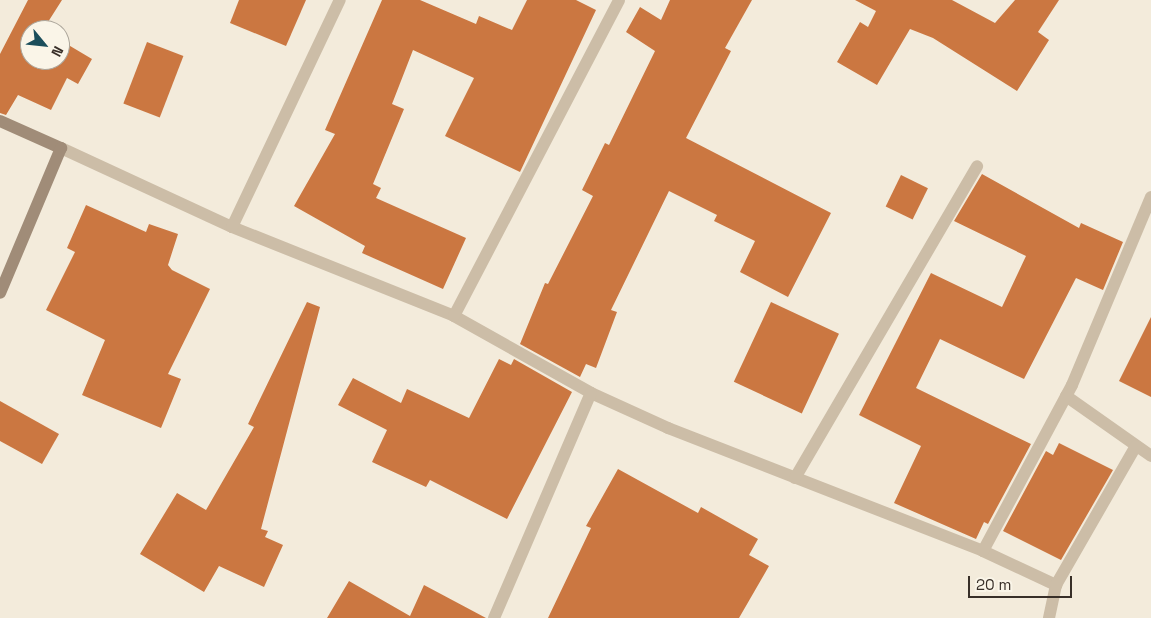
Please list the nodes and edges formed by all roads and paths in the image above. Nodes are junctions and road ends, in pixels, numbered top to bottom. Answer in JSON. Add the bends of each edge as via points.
{"nodes":[{"id":1,"x":340,"y":0,"type":"edge"},
{"id":2,"x":619,"y":0,"type":"edge"},
{"id":3,"x":0,"y":121,"type":"edge"},
{"id":4,"x":60,"y":148,"type":"junction"},
{"id":5,"x":977,"y":166,"type":"dead end"},
{"id":6,"x":1151,"y":197,"type":"edge"},
{"id":7,"x":232,"y":228,"type":"junction"},
{"id":8,"x":0,"y":293,"type":"edge"},
{"id":9,"x":454,"y":316,"type":"junction"},
{"id":10,"x":591,"y":393,"type":"junction"},
{"id":11,"x":1066,"y":396,"type":"junction"},
{"id":12,"x":1136,"y":446,"type":"junction"},
{"id":13,"x":1151,"y":456,"type":"edge"},
{"id":14,"x":795,"y":478,"type":"junction"},
{"id":15,"x":984,"y":551,"type":"junction"},
{"id":16,"x":1056,"y":585,"type":"junction"},
{"id":17,"x":494,"y":618,"type":"edge"},
{"id":18,"x":1049,"y":618,"type":"edge"}],
"edges":[{"from":1,"to":7,"type":"street"},
{"from":2,"to":9,"type":"street"},
{"from":3,"to":4,"type":"street"},
{"from":4,"to":7,"type":"street"},
{"from":4,"to":8,"type":"street"},
{"from":5,"to":14,"type":"street"},
{"from":6,"to":11,"type":"street"},
{"from":7,"to":9,"type":"street"},
{"from":9,"to":10,"type":"street"},
{"from":10,"to":14,"type":"street","via":[[668,428]]},
{"from":10,"to":17,"type":"street"},
{"from":11,"to":12,"type":"street"},
{"from":11,"to":15,"type":"street"},
{"from":12,"to":13,"type":"street"},
{"from":12,"to":16,"type":"street"},
{"from":14,"to":15,"type":"street"},
{"from":15,"to":16,"type":"street"},
{"from":16,"to":18,"type":"street"}]}
